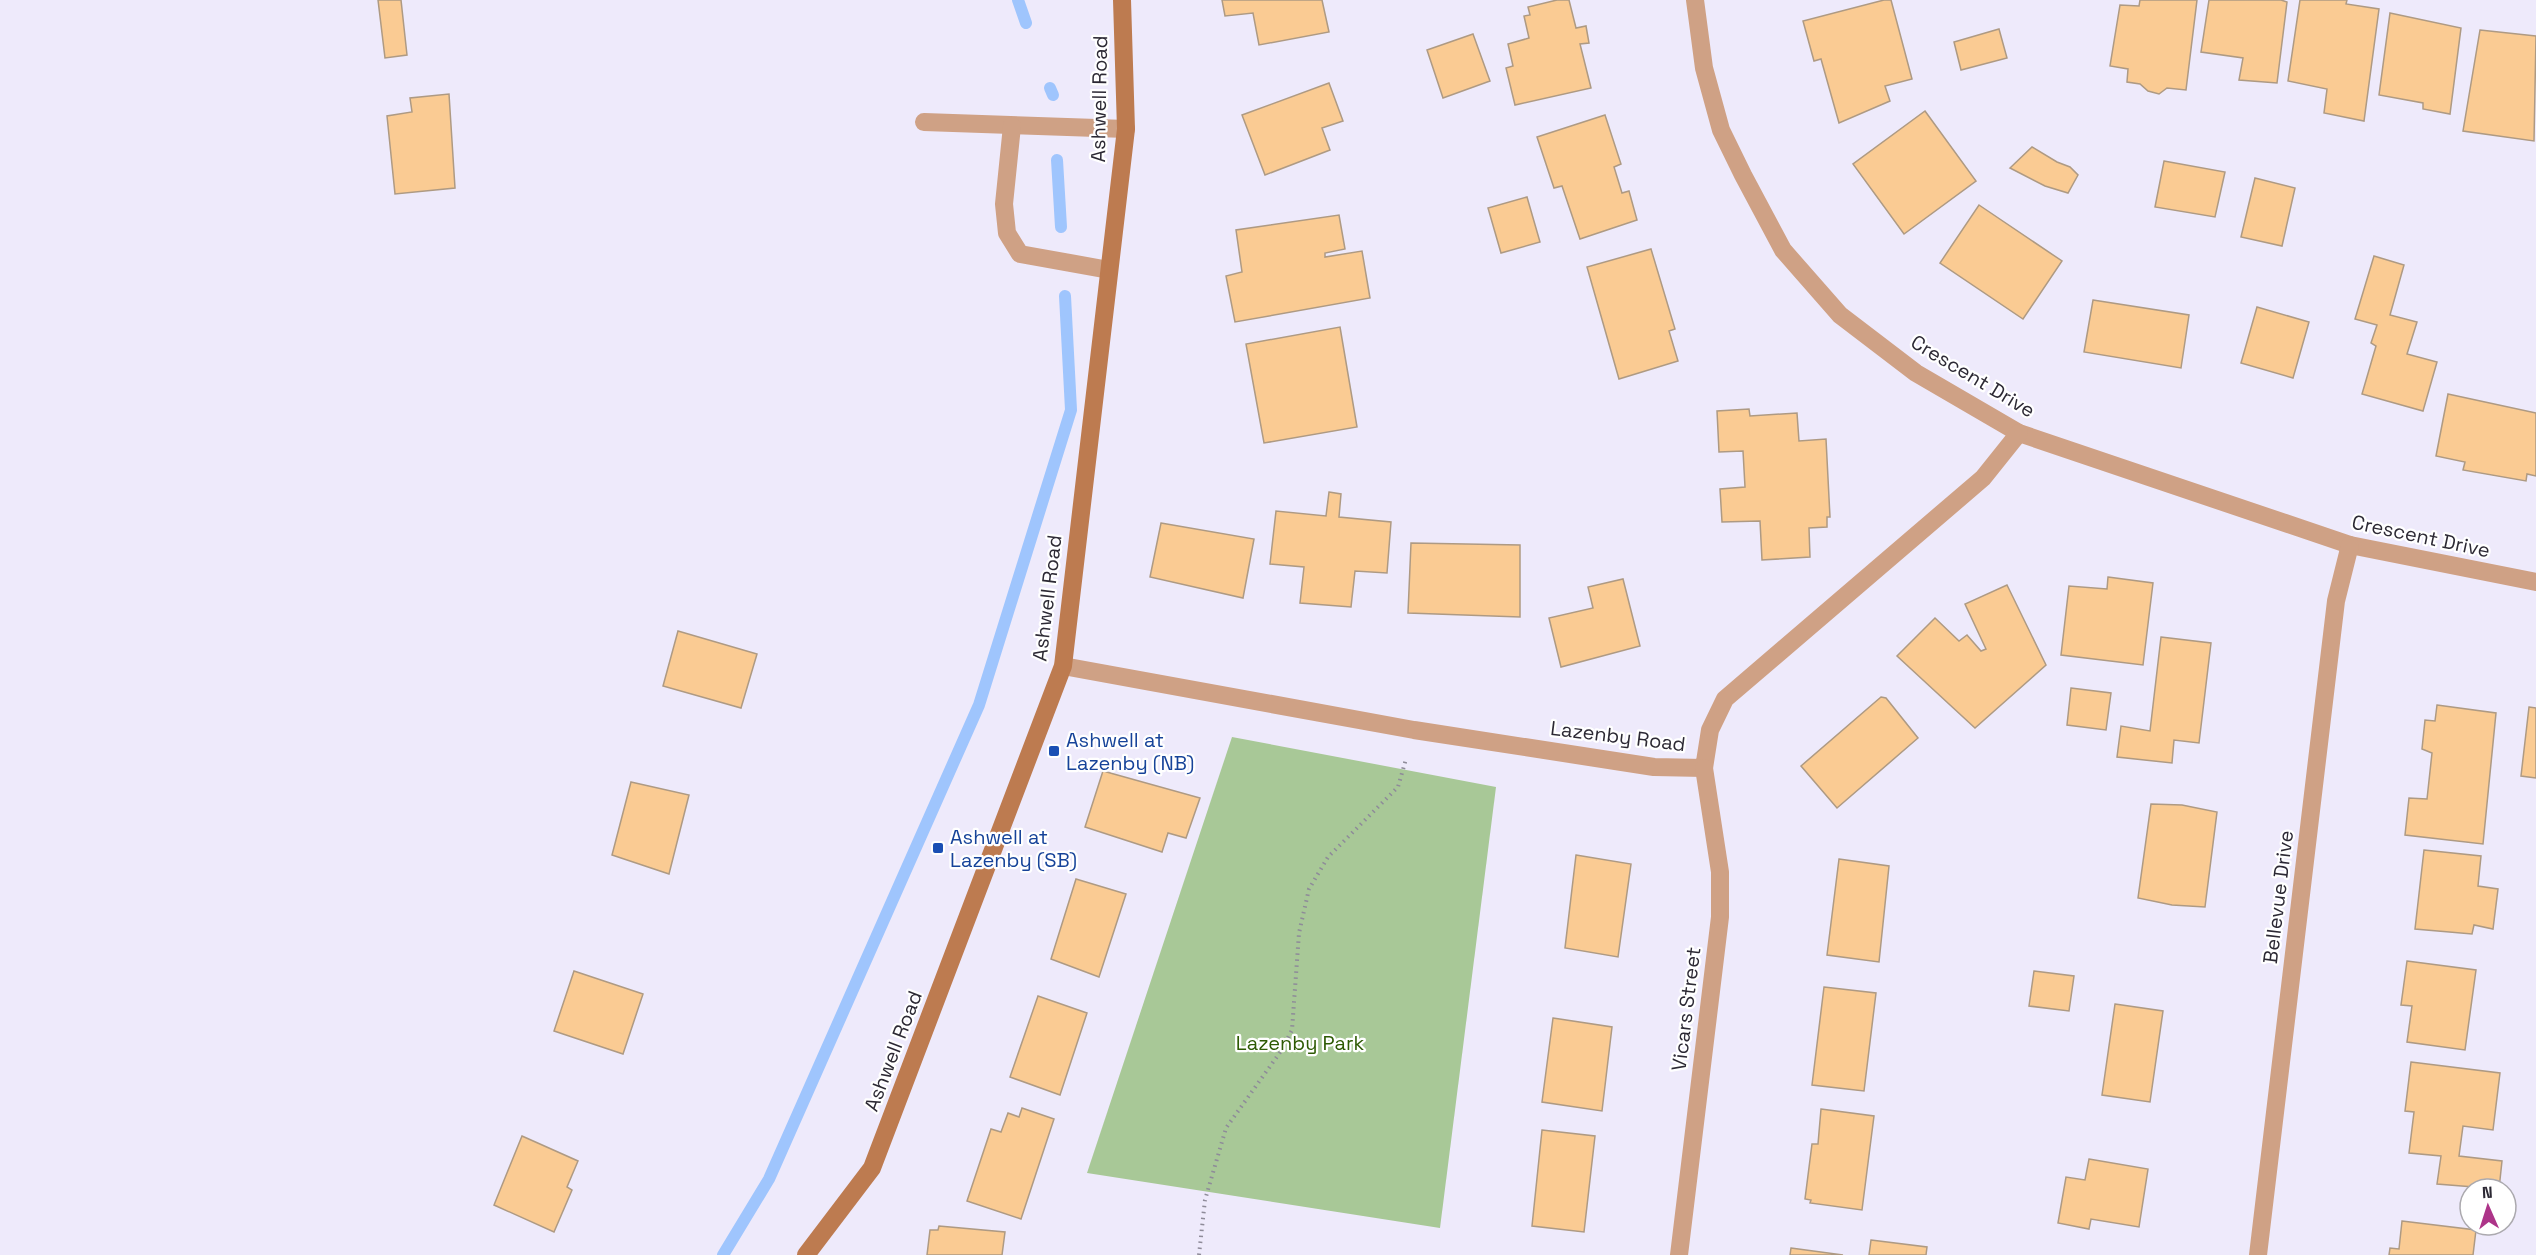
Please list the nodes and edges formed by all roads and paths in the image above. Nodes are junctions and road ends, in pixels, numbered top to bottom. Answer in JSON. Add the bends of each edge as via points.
{"nodes":[{"id":1,"x":1122,"y":0,"type":"edge"},
{"id":2,"x":1695,"y":0,"type":"edge"},
{"id":3,"x":924,"y":122,"type":"dead end"},
{"id":4,"x":1012,"y":126,"type":"junction"},
{"id":5,"x":1125,"y":129,"type":"junction"},
{"id":6,"x":1109,"y":270,"type":"junction"},
{"id":7,"x":2019,"y":433,"type":"junction"},
{"id":8,"x":2350,"y":545,"type":"junction"},
{"id":9,"x":2536,"y":582,"type":"edge"},
{"id":10,"x":1063,"y":666,"type":"junction"},
{"id":11,"x":1414,"y":730,"type":"junction"},
{"id":12,"x":1704,"y":768,"type":"junction"},
{"id":13,"x":806,"y":1255,"type":"edge"},
{"id":14,"x":1198,"y":1255,"type":"edge"},
{"id":15,"x":1679,"y":1255,"type":"edge"},
{"id":16,"x":2258,"y":1255,"type":"edge"}],
"edges":[{"from":1,"to":5,"type":"street","name":"Ashwell Road"},
{"from":2,"to":7,"type":"street","name":"Crescent Drive","via":[[1704,68],[1721,130],[1783,250],[1840,315],[1916,373]]},
{"from":3,"to":4,"type":"street"},
{"from":4,"to":5,"type":"street"},
{"from":4,"to":6,"type":"street","via":[[1004,204],[1007,234],[1020,254]]},
{"from":5,"to":6,"type":"street","name":"Ashwell Road"},
{"from":6,"to":10,"type":"street","name":"Ashwell Road"},
{"from":7,"to":8,"type":"street","name":"Crescent Drive"},
{"from":7,"to":12,"type":"street","name":"Lazenby Road","via":[[1983,478],[1725,699],[1710,730]]},
{"from":8,"to":9,"type":"street","name":"Crescent Drive"},
{"from":8,"to":16,"type":"street","name":"Bellevue Drive","via":[[2336,601]]},
{"from":10,"to":11,"type":"street","name":"Lazenby Road"},
{"from":10,"to":13,"type":"street","name":"Ashwell Road","via":[[872,1168]]},
{"from":11,"to":12,"type":"street","name":"Lazenby Road","via":[[1654,767]]},
{"from":11,"to":14,"type":"path","via":[[1398,787],[1328,857],[1309,889],[1299,933],[1292,1030],[1281,1052],[1226,1128],[1205,1200]]},
{"from":12,"to":15,"type":"street","name":"Vicars Street","via":[[1720,872],[1720,917]]}]}
